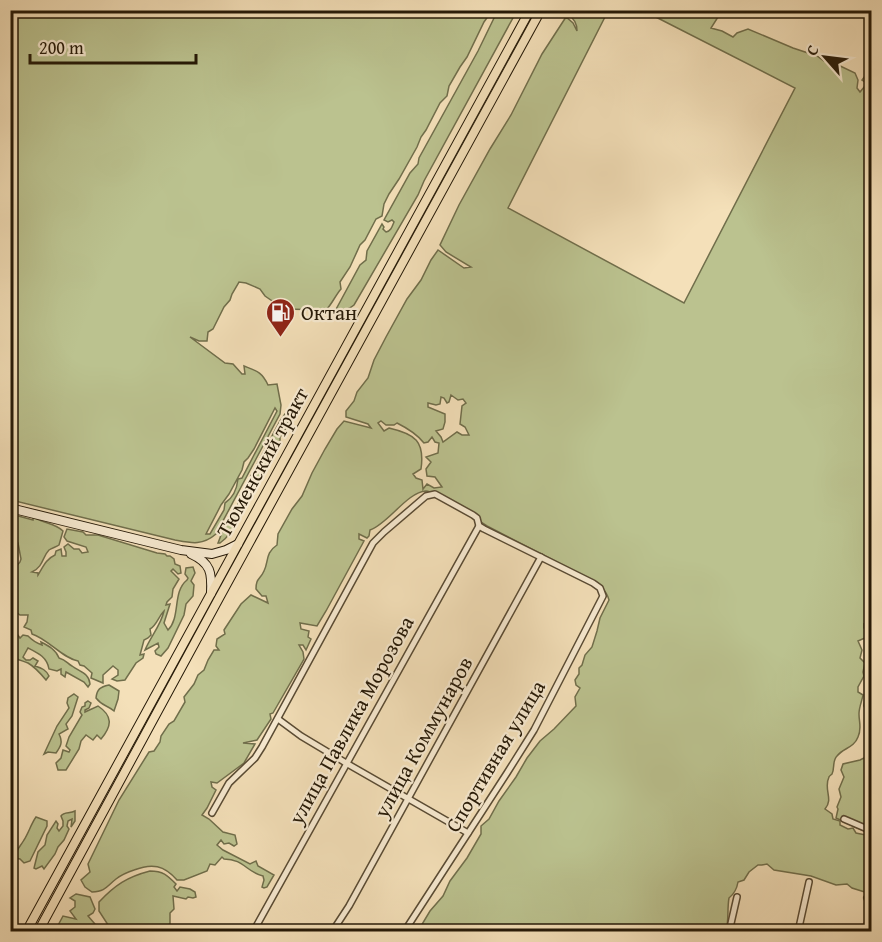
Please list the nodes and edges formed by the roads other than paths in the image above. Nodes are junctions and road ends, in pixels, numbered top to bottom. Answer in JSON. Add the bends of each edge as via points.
{"nodes":[{"id":1,"x":530,"y":10,"type":"edge"},
{"id":2,"x":541,"y":10,"type":"edge"},
{"id":3,"x":10,"y":508,"type":"edge"},
{"id":4,"x":479,"y":526,"type":"junction"},
{"id":5,"x":238,"y":544,"type":"junction"},
{"id":6,"x":181,"y":550,"type":"junction"},
{"id":7,"x":541,"y":557,"type":"junction"},
{"id":8,"x":211,"y":593,"type":"junction"},
{"id":9,"x":278,"y":718,"type":"junction"},
{"id":10,"x":346,"y":763,"type":"junction"},
{"id":11,"x":408,"y":798,"type":"junction"},
{"id":12,"x":212,"y":813,"type":"dead end"},
{"id":13,"x":844,"y":819,"type":"dead end"},
{"id":14,"x":872,"y":831,"type":"edge"},
{"id":15,"x":468,"y":833,"type":"junction"},
{"id":16,"x":809,"y":882,"type":"dead end"},
{"id":17,"x":737,"y":897,"type":"dead end"},
{"id":18,"x":867,"y":898,"type":"dead end"},
{"id":19,"x":26,"y":932,"type":"edge"},
{"id":20,"x":38,"y":932,"type":"edge"},
{"id":21,"x":253,"y":932,"type":"edge"},
{"id":22,"x":332,"y":932,"type":"edge"},
{"id":23,"x":404,"y":932,"type":"edge"},
{"id":24,"x":729,"y":932,"type":"edge"},
{"id":25,"x":798,"y":932,"type":"edge"},
{"id":26,"x":866,"y":932,"type":"edge"}],
"edges":[{"from":1,"to":5,"type":"main road","name":"Тюменский тракт"},
{"from":2,"to":20,"type":"main road","name":"Тюменский тракт"},
{"from":3,"to":6,"type":"street"},
{"from":4,"to":7,"type":"street"},
{"from":4,"to":9,"type":"street","via":[[473,515],[431,494],[384,532],[373,543]]},
{"from":4,"to":10,"type":"street","name":"улица Павлика Морозова"},
{"from":5,"to":6,"type":"street","via":[[212,554]]},
{"from":5,"to":8,"type":"main road","name":"Тюменский тракт"},
{"from":6,"to":8,"type":"street","via":[[208,567]]},
{"from":7,"to":11,"type":"street","name":"улица Коммунаров"},
{"from":7,"to":15,"type":"street","name":"Спортивная улица","via":[[593,583],[603,596],[534,730]]},
{"from":8,"to":19,"type":"main road","name":"Тюменский тракт"},
{"from":9,"to":10,"type":"street"},
{"from":9,"to":12,"type":"street","via":[[255,758],[229,783]]},
{"from":10,"to":11,"type":"street"},
{"from":10,"to":21,"type":"street","name":"улица Павлика Морозова"},
{"from":11,"to":15,"type":"street"},
{"from":11,"to":22,"type":"street","name":"улица Коммунаров"},
{"from":13,"to":14,"type":"street"},
{"from":15,"to":23,"type":"street","name":"Спортивная улица"},
{"from":16,"to":25,"type":"street"},
{"from":17,"to":24,"type":"street"},
{"from":18,"to":26,"type":"street","via":[[871,906]]}]}
